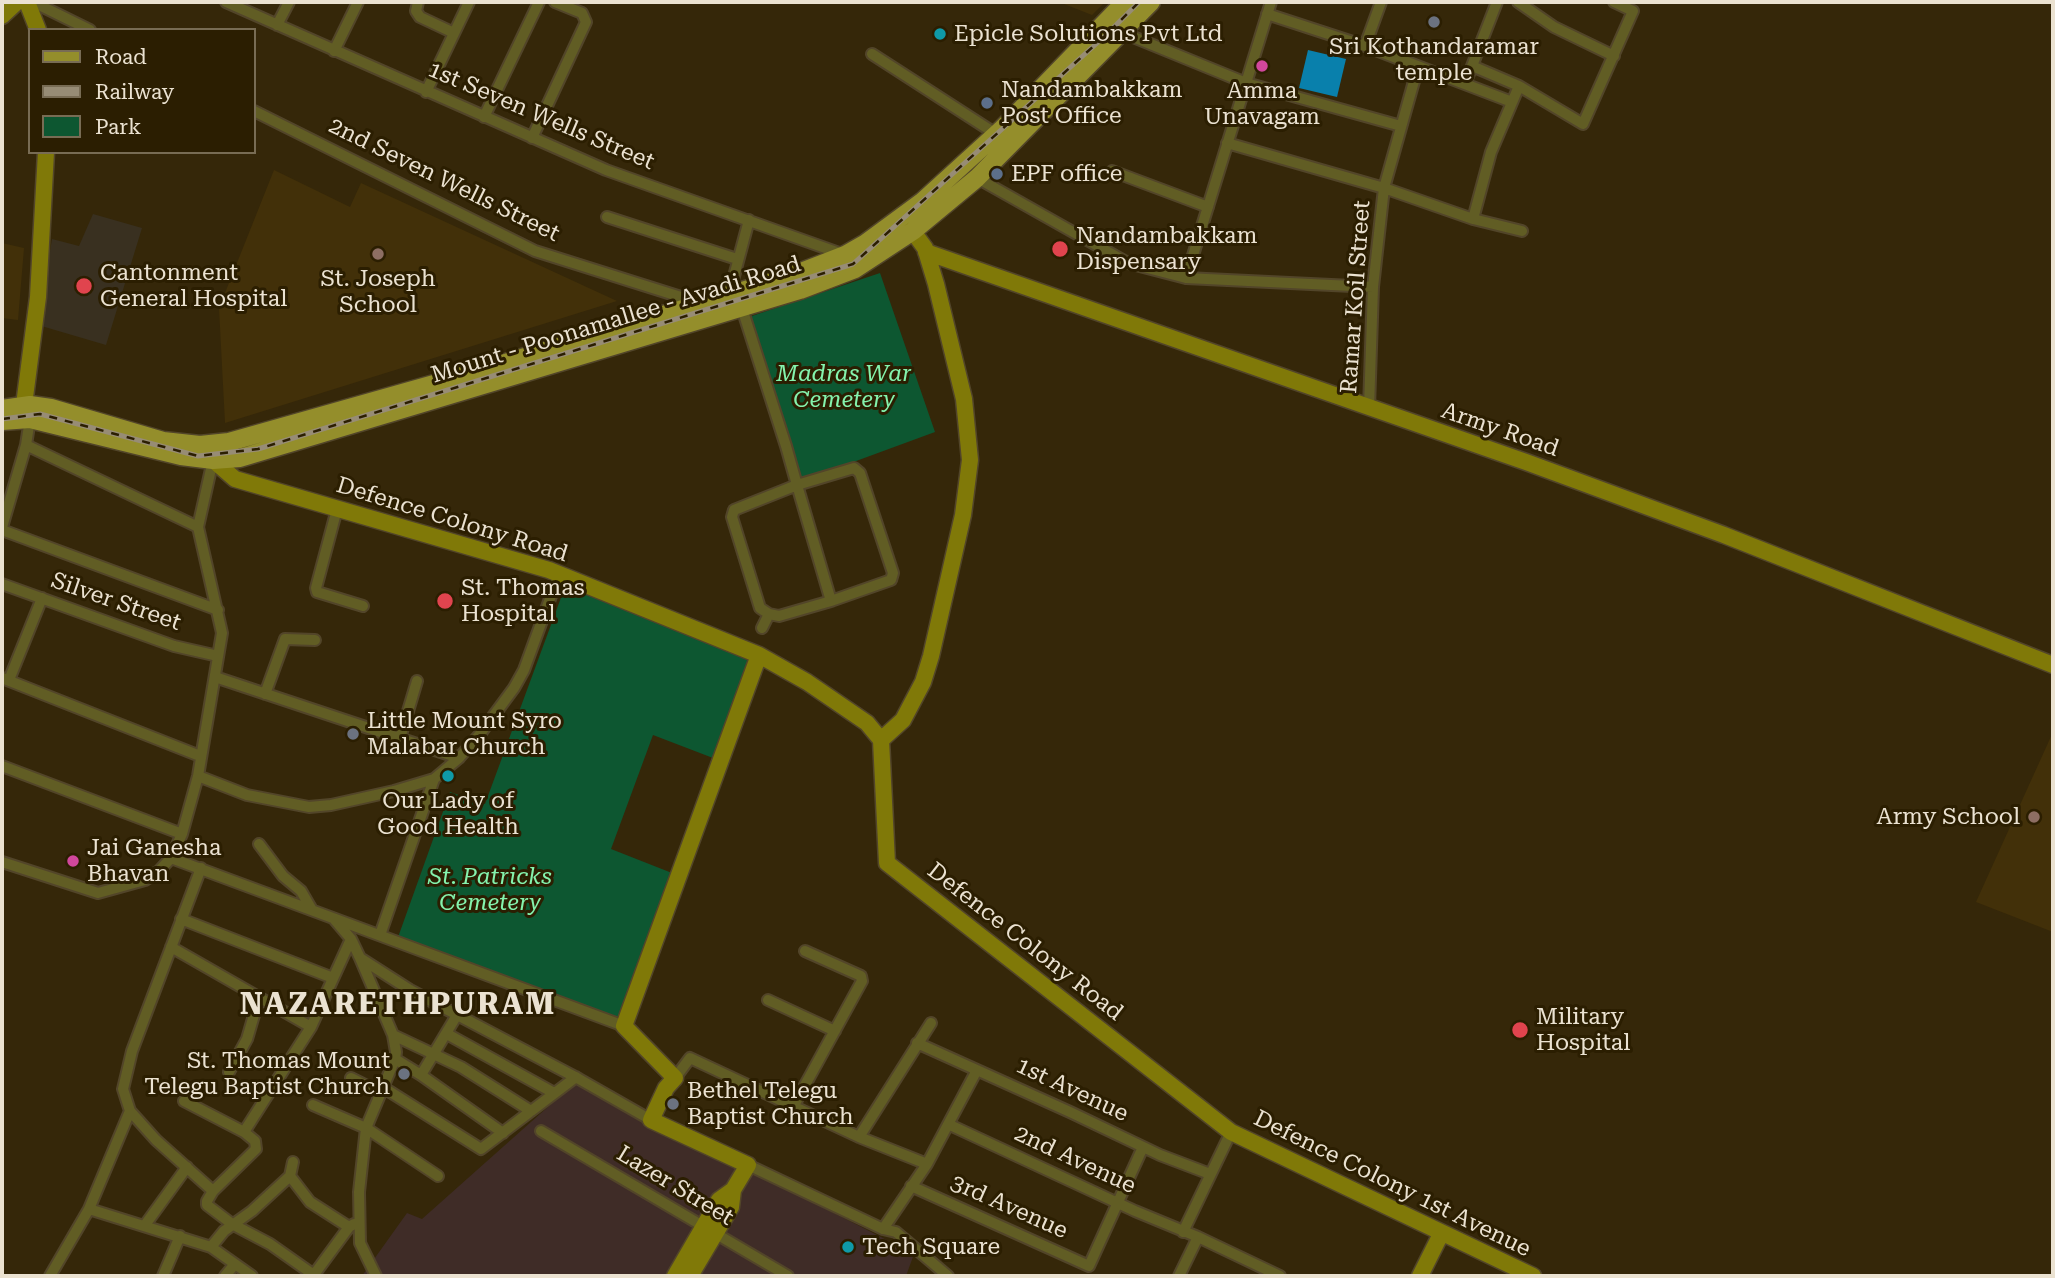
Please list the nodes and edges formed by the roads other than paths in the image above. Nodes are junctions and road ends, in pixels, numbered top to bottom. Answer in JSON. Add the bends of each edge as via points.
{"nodes":[{"id":1,"x":18,"y":2,"type":"edge"},
{"id":2,"x":27,"y":2,"type":"edge"},
{"id":3,"x":33,"y":2,"type":"edge"},
{"id":4,"x":226,"y":2,"type":"edge"},
{"id":5,"x":289,"y":2,"type":"edge"},
{"id":6,"x":358,"y":2,"type":"edge"},
{"id":7,"x":418,"y":2,"type":"edge"},
{"id":8,"x":470,"y":2,"type":"edge"},
{"id":9,"x":539,"y":2,"type":"edge"},
{"id":10,"x":555,"y":2,"type":"edge"},
{"id":11,"x":1125,"y":2,"type":"edge"},
{"id":12,"x":1151,"y":2,"type":"edge"},
{"id":13,"x":1271,"y":2,"type":"edge"},
{"id":14,"x":1381,"y":2,"type":"edge"},
{"id":15,"x":1497,"y":2,"type":"edge"},
{"id":16,"x":1518,"y":2,"type":"edge"},
{"id":17,"x":1614,"y":2,"type":"edge"},
{"id":18,"x":238,"y":4,"type":"edge"},
{"id":19,"x":1267,"y":14,"type":"junction"},
{"id":20,"x":2,"y":16,"type":"edge"},
{"id":21,"x":276,"y":25,"type":"junction"},
{"id":22,"x":37,"y":28,"type":"edge"},
{"id":23,"x":86,"y":28,"type":"edge"},
{"id":24,"x":1121,"y":32,"type":"junction"},
{"id":25,"x":454,"y":33,"type":"junction"},
{"id":26,"x":1365,"y":47,"type":"junction"},
{"id":27,"x":334,"y":51,"type":"junction"},
{"id":28,"x":872,"y":54,"type":"dead end"},
{"id":29,"x":1614,"y":56,"type":"junction"},
{"id":30,"x":1472,"y":66,"type":"junction"},
{"id":31,"x":1418,"y":67,"type":"junction"},
{"id":32,"x":1245,"y":83,"type":"junction"},
{"id":33,"x":1465,"y":84,"type":"junction"},
{"id":34,"x":1519,"y":86,"type":"junction"},
{"id":35,"x":426,"y":92,"type":"junction"},
{"id":36,"x":1513,"y":102,"type":"junction"},
{"id":37,"x":256,"y":112,"type":"edge"},
{"id":38,"x":484,"y":117,"type":"junction"},
{"id":39,"x":1024,"y":118,"type":"junction"},
{"id":40,"x":1401,"y":126,"type":"junction"},
{"id":41,"x":996,"y":134,"type":"junction"},
{"id":42,"x":532,"y":138,"type":"junction"},
{"id":43,"x":1227,"y":143,"type":"junction"},
{"id":44,"x":46,"y":154,"type":"edge"},
{"id":45,"x":1112,"y":171,"type":"dead end"},
{"id":46,"x":977,"y":178,"type":"junction"},
{"id":47,"x":1384,"y":188,"type":"junction"},
{"id":48,"x":1208,"y":208,"type":"junction"},
{"id":49,"x":607,"y":217,"type":"dead end"},
{"id":50,"x":1473,"y":219,"type":"junction"},
{"id":51,"x":749,"y":220,"type":"junction"},
{"id":52,"x":907,"y":224,"type":"junction"},
{"id":53,"x":1522,"y":232,"type":"dead end"},
{"id":54,"x":926,"y":252,"type":"junction"},
{"id":55,"x":845,"y":255,"type":"junction"},
{"id":56,"x":737,"y":259,"type":"junction"},
{"id":57,"x":1186,"y":278,"type":"junction"},
{"id":58,"x":1373,"y":288,"type":"junction"},
{"id":59,"x":736,"y":299,"type":"junction"},
{"id":60,"x":701,"y":303,"type":"junction"},
{"id":61,"x":1369,"y":408,"type":"junction"},
{"id":62,"x":2,"y":410,"type":"edge"},
{"id":63,"x":27,"y":412,"type":"junction"},
{"id":64,"x":2,"y":421,"type":"edge"},
{"id":65,"x":26,"y":446,"type":"junction"},
{"id":66,"x":213,"y":460,"type":"junction"},
{"id":67,"x":797,"y":485,"type":"junction"},
{"id":68,"x":337,"y":509,"type":"junction"},
{"id":69,"x":198,"y":527,"type":"junction"},
{"id":70,"x":2,"y":529,"type":"edge"},
{"id":71,"x":559,"y":574,"type":"junction"},
{"id":72,"x":2,"y":584,"type":"edge"},
{"id":73,"x":42,"y":598,"type":"junction"},
{"id":74,"x":831,"y":601,"type":"junction"},
{"id":75,"x":363,"y":606,"type":"dead end"},
{"id":76,"x":218,"y":610,"type":"junction"},
{"id":77,"x":768,"y":614,"type":"junction"},
{"id":78,"x":762,"y":628,"type":"dead end"},
{"id":79,"x":315,"y":640,"type":"dead end"},
{"id":80,"x":759,"y":655,"type":"junction"},
{"id":81,"x":218,"y":656,"type":"junction"},
{"id":82,"x":2053,"y":665,"type":"edge"},
{"id":83,"x":215,"y":677,"type":"junction"},
{"id":84,"x":5,"y":679,"type":"edge"},
{"id":85,"x":417,"y":681,"type":"dead end"},
{"id":86,"x":265,"y":694,"type":"junction"},
{"id":87,"x":400,"y":738,"type":"junction"},
{"id":88,"x":881,"y":740,"type":"junction"},
{"id":89,"x":200,"y":756,"type":"junction"},
{"id":90,"x":459,"y":758,"type":"junction"},
{"id":91,"x":2,"y":766,"type":"edge"},
{"id":92,"x":198,"y":776,"type":"junction"},
{"id":93,"x":434,"y":779,"type":"junction"},
{"id":94,"x":182,"y":834,"type":"junction"},
{"id":95,"x":259,"y":844,"type":"dead end"},
{"id":96,"x":171,"y":858,"type":"junction"},
{"id":97,"x":2,"y":862,"type":"edge"},
{"id":98,"x":201,"y":868,"type":"junction"},
{"id":99,"x":312,"y":910,"type":"junction"},
{"id":100,"x":333,"y":917,"type":"junction"},
{"id":101,"x":181,"y":919,"type":"junction"},
{"id":102,"x":380,"y":935,"type":"junction"},
{"id":103,"x":351,"y":939,"type":"junction"},
{"id":104,"x":171,"y":947,"type":"junction"},
{"id":105,"x":804,"y":951,"type":"dead end"},
{"id":106,"x":360,"y":958,"type":"junction"},
{"id":107,"x":333,"y":978,"type":"junction"},
{"id":108,"x":259,"y":998,"type":"junction"},
{"id":109,"x":768,"y":1000,"type":"dead end"},
{"id":110,"x":457,"y":1015,"type":"junction"},
{"id":111,"x":931,"y":1023,"type":"dead end"},
{"id":112,"x":624,"y":1026,"type":"junction"},
{"id":113,"x":311,"y":1027,"type":"junction"},
{"id":114,"x":835,"y":1031,"type":"junction"},
{"id":115,"x":447,"y":1034,"type":"junction"},
{"id":116,"x":393,"y":1035,"type":"junction"},
{"id":117,"x":917,"y":1043,"type":"junction"},
{"id":118,"x":434,"y":1053,"type":"junction"},
{"id":119,"x":395,"y":1059,"type":"junction"},
{"id":120,"x":977,"y":1070,"type":"junction"},
{"id":121,"x":229,"y":1072,"type":"dead end"},
{"id":122,"x":421,"y":1075,"type":"junction"},
{"id":123,"x":576,"y":1077,"type":"junction"},
{"id":124,"x":675,"y":1077,"type":"junction"},
{"id":125,"x":351,"y":1078,"type":"dead end"},
{"id":126,"x":382,"y":1091,"type":"junction"},
{"id":127,"x":554,"y":1093,"type":"junction"},
{"id":128,"x":184,"y":1101,"type":"dead end"},
{"id":129,"x":313,"y":1105,"type":"dead end"},
{"id":130,"x":793,"y":1107,"type":"junction"},
{"id":131,"x":130,"y":1111,"type":"junction"},
{"id":132,"x":531,"y":1111,"type":"junction"},
{"id":133,"x":651,"y":1120,"type":"junction"},
{"id":134,"x":950,"y":1125,"type":"junction"},
{"id":135,"x":366,"y":1128,"type":"junction"},
{"id":136,"x":541,"y":1131,"type":"dead end"},
{"id":137,"x":244,"y":1132,"type":"junction"},
{"id":138,"x":1231,"y":1132,"type":"junction"},
{"id":139,"x":503,"y":1133,"type":"junction"},
{"id":140,"x":859,"y":1137,"type":"junction"},
{"id":141,"x":1143,"y":1147,"type":"junction"},
{"id":142,"x":293,"y":1162,"type":"dead end"},
{"id":143,"x":927,"y":1164,"type":"junction"},
{"id":144,"x":748,"y":1165,"type":"junction"},
{"id":145,"x":187,"y":1167,"type":"junction"},
{"id":146,"x":1210,"y":1174,"type":"junction"},
{"id":147,"x":290,"y":1176,"type":"junction"},
{"id":148,"x":438,"y":1176,"type":"dead end"},
{"id":149,"x":911,"y":1186,"type":"junction"},
{"id":150,"x":213,"y":1191,"type":"junction"},
{"id":151,"x":1116,"y":1202,"type":"junction"},
{"id":152,"x":89,"y":1209,"type":"junction"},
{"id":153,"x":360,"y":1222,"type":"junction"},
{"id":154,"x":233,"y":1224,"type":"junction"},
{"id":155,"x":145,"y":1226,"type":"junction"},
{"id":156,"x":349,"y":1227,"type":"junction"},
{"id":157,"x":883,"y":1228,"type":"junction"},
{"id":158,"x":709,"y":1231,"type":"junction"},
{"id":159,"x":1183,"y":1231,"type":"junction"},
{"id":160,"x":1441,"y":1234,"type":"junction"},
{"id":161,"x":180,"y":1236,"type":"junction"},
{"id":162,"x":1198,"y":1237,"type":"junction"},
{"id":163,"x":211,"y":1247,"type":"junction"},
{"id":164,"x":235,"y":1264,"type":"junction"},
{"id":165,"x":314,"y":1275,"type":"edge"},
{"id":166,"x":50,"y":1276,"type":"edge"},
{"id":167,"x":163,"y":1276,"type":"edge"},
{"id":168,"x":225,"y":1276,"type":"edge"},
{"id":169,"x":252,"y":1276,"type":"edge"},
{"id":170,"x":376,"y":1276,"type":"edge"},
{"id":171,"x":675,"y":1276,"type":"edge"},
{"id":172,"x":690,"y":1276,"type":"edge"},
{"id":173,"x":788,"y":1276,"type":"edge"},
{"id":174,"x":948,"y":1276,"type":"edge"},
{"id":175,"x":1179,"y":1276,"type":"edge"},
{"id":176,"x":1280,"y":1276,"type":"edge"},
{"id":177,"x":1420,"y":1276,"type":"edge"},
{"id":178,"x":1533,"y":1276,"type":"edge"}],
"edges":[{"from":1,"to":20,"type":"street"},
{"from":2,"to":22,"type":"street"},
{"from":3,"to":23,"type":"street"},
{"from":4,"to":18,"type":"street","name":"1st Seven Wells Street"},
{"from":5,"to":21,"type":"street"},
{"from":6,"to":27,"type":"street"},
{"from":7,"to":25,"type":"street","via":[[420,17]]},
{"from":8,"to":25,"type":"street"},
{"from":9,"to":38,"type":"street"},
{"from":10,"to":42,"type":"street","via":[[582,13],[586,22]]},
{"from":11,"to":39,"type":"main road","name":"Mount - Poonamallee - Avadi Road"},
{"from":12,"to":24,"type":"main road","name":"Mount - Poonamallee - Avadi Road"},
{"from":13,"to":19,"type":"street"},
{"from":14,"to":26,"type":"street"},
{"from":15,"to":30,"type":"street"},
{"from":16,"to":29,"type":"street","via":[[1554,27]]},
{"from":17,"to":29,"type":"street","via":[[1633,10]]},
{"from":18,"to":21,"type":"street","name":"1st Seven Wells Street"},
{"from":19,"to":26,"type":"street"},
{"from":19,"to":32,"type":"street"},
{"from":21,"to":27,"type":"street","name":"1st Seven Wells Street"},
{"from":24,"to":32,"type":"street"},
{"from":24,"to":39,"type":"main road","name":"Mount - Poonamallee - Avadi Road"},
{"from":25,"to":35,"type":"street"},
{"from":26,"to":31,"type":"street"},
{"from":27,"to":35,"type":"street","name":"1st Seven Wells Street"},
{"from":28,"to":41,"type":"street"},
{"from":29,"to":34,"type":"street","via":[[1583,124]]},
{"from":30,"to":33,"type":"street"},
{"from":30,"to":34,"type":"street"},
{"from":31,"to":33,"type":"street"},
{"from":31,"to":40,"type":"street","name":"Ramar Koil Street"},
{"from":32,"to":40,"type":"street"},
{"from":32,"to":43,"type":"street"},
{"from":33,"to":36,"type":"street"},
{"from":34,"to":36,"type":"street"},
{"from":35,"to":38,"type":"street","name":"1st Seven Wells Street"},
{"from":36,"to":50,"type":"street","via":[[1491,152]]},
{"from":37,"to":60,"type":"street","name":"2nd Seven Wells Street","via":[[535,251]]},
{"from":38,"to":42,"type":"street","name":"1st Seven Wells Street"},
{"from":39,"to":41,"type":"main road","name":"Mount - Poonamallee - Avadi Road"},
{"from":39,"to":46,"type":"main road","name":"Mount - Poonamallee - Avadi Road"},
{"from":40,"to":47,"type":"street","name":"Ramar Koil Street"},
{"from":41,"to":52,"type":"main road","name":"Mount - Poonamallee - Avadi Road"},
{"from":42,"to":51,"type":"street","name":"1st Seven Wells Street","via":[[606,170]]},
{"from":43,"to":47,"type":"street"},
{"from":43,"to":48,"type":"street"},
{"from":44,"to":63,"type":"street"},
{"from":45,"to":48,"type":"street"},
{"from":46,"to":52,"type":"main road","name":"Mount - Poonamallee - Avadi Road"},
{"from":46,"to":57,"type":"street","via":[[1128,263]]},
{"from":47,"to":50,"type":"street"},
{"from":47,"to":58,"type":"street","name":"Ramar Koil Street"},
{"from":48,"to":57,"type":"street"},
{"from":49,"to":56,"type":"street"},
{"from":50,"to":53,"type":"street"},
{"from":51,"to":55,"type":"street","name":"1st Seven Wells Street"},
{"from":51,"to":56,"type":"street"},
{"from":52,"to":54,"type":"street"},
{"from":52,"to":55,"type":"main road","name":"Mount - Poonamallee - Avadi Road"},
{"from":52,"to":59,"type":"main road","name":"Mount - Poonamallee - Avadi Road","via":[[855,269],[800,290]]},
{"from":54,"to":61,"type":"street","name":"Army Road"},
{"from":54,"to":88,"type":"street","via":[[964,399],[968,487],[923,682],[903,720]]},
{"from":55,"to":59,"type":"main road","name":"Mount - Poonamallee - Avadi Road"},
{"from":56,"to":59,"type":"street"},
{"from":57,"to":58,"type":"street"},
{"from":58,"to":61,"type":"street","name":"Ramar Koil Street"},
{"from":59,"to":60,"type":"main road","name":"Mount - Poonamallee - Avadi Road"},
{"from":59,"to":66,"type":"main road","name":"Mount - Poonamallee - Avadi Road","via":[[264,453]]},
{"from":59,"to":67,"type":"street"},
{"from":60,"to":63,"type":"main road","name":"Mount - Poonamallee - Avadi Road","via":[[229,442],[163,441],[51,408]]},
{"from":61,"to":82,"type":"street","name":"Army Road","via":[[1724,535]]},
{"from":62,"to":63,"type":"main road","name":"Mount - Poonamallee - Avadi Road"},
{"from":63,"to":64,"type":"main road","name":"Mount - Poonamallee - Avadi Road"},
{"from":63,"to":65,"type":"street"},
{"from":63,"to":66,"type":"main road","name":"Mount - Poonamallee - Avadi Road","via":[[181,456]]},
{"from":65,"to":69,"type":"street"},
{"from":65,"to":70,"type":"street"},
{"from":66,"to":68,"type":"street","name":"Defence Colony Road","via":[[234,479]]},
{"from":66,"to":69,"type":"street"},
{"from":67,"to":74,"type":"street"},
{"from":67,"to":74,"type":"street","via":[[854,468],[860,473],[893,573],[891,580]]},
{"from":67,"to":77,"type":"street","via":[[734,510],[732,517],[761,608]]},
{"from":68,"to":71,"type":"street","name":"Defence Colony Road"},
{"from":68,"to":75,"type":"street","via":[[317,592]]},
{"from":69,"to":76,"type":"street"},
{"from":70,"to":76,"type":"street"},
{"from":71,"to":80,"type":"street","name":"Defence Colony Road"},
{"from":71,"to":90,"type":"street","via":[[524,670]]},
{"from":72,"to":73,"type":"street","name":"Silver Street"},
{"from":73,"to":81,"type":"street","name":"Silver Street","via":[[174,646]]},
{"from":73,"to":84,"type":"street"},
{"from":74,"to":77,"type":"street","via":[[779,616]]},
{"from":76,"to":81,"type":"street","via":[[222,633]]},
{"from":77,"to":78,"type":"street"},
{"from":79,"to":86,"type":"street","via":[[285,639]]},
{"from":80,"to":88,"type":"street","name":"Defence Colony Road","via":[[854,714]]},
{"from":80,"to":112,"type":"street"},
{"from":81,"to":83,"type":"street"},
{"from":83,"to":86,"type":"street"},
{"from":83,"to":89,"type":"street"},
{"from":84,"to":89,"type":"street"},
{"from":85,"to":87,"type":"street"},
{"from":86,"to":87,"type":"street"},
{"from":87,"to":90,"type":"street"},
{"from":88,"to":138,"type":"street","name":"Defence Colony Road","via":[[887,863]]},
{"from":89,"to":92,"type":"street"},
{"from":90,"to":93,"type":"street"},
{"from":91,"to":94,"type":"street"},
{"from":92,"to":93,"type":"street","via":[[247,795],[309,807]]},
{"from":92,"to":94,"type":"street"},
{"from":93,"to":102,"type":"street"},
{"from":94,"to":96,"type":"street"},
{"from":95,"to":99,"type":"street"},
{"from":96,"to":97,"type":"street","via":[[145,880],[98,893]]},
{"from":96,"to":98,"type":"street"},
{"from":98,"to":99,"type":"street"},
{"from":98,"to":101,"type":"street"},
{"from":99,"to":100,"type":"street"},
{"from":100,"to":102,"type":"street"},
{"from":100,"to":103,"type":"street"},
{"from":101,"to":104,"type":"street"},
{"from":101,"to":107,"type":"street"},
{"from":102,"to":112,"type":"street"},
{"from":103,"to":106,"type":"street"},
{"from":103,"to":107,"type":"street"},
{"from":104,"to":108,"type":"street"},
{"from":104,"to":131,"type":"street","via":[[129,1063],[123,1089]]},
{"from":105,"to":114,"type":"street","via":[[861,976]]},
{"from":106,"to":110,"type":"street"},
{"from":106,"to":116,"type":"street"},
{"from":107,"to":113,"type":"street"},
{"from":108,"to":113,"type":"street"},
{"from":108,"to":121,"type":"street","via":[[247,1040]]},
{"from":109,"to":114,"type":"street"},
{"from":110,"to":115,"type":"street"},
{"from":110,"to":123,"type":"street"},
{"from":111,"to":117,"type":"street"},
{"from":112,"to":124,"type":"street"},
{"from":113,"to":137,"type":"street"},
{"from":114,"to":130,"type":"street"},
{"from":115,"to":118,"type":"street"},
{"from":115,"to":127,"type":"street"},
{"from":116,"to":118,"type":"street"},
{"from":116,"to":119,"type":"street"},
{"from":117,"to":120,"type":"street","name":"1st Avenue"},
{"from":117,"to":140,"type":"street"},
{"from":118,"to":122,"type":"street"},
{"from":118,"to":132,"type":"street"},
{"from":119,"to":122,"type":"street"},
{"from":119,"to":126,"type":"street"},
{"from":120,"to":134,"type":"street"},
{"from":120,"to":141,"type":"street","name":"1st Avenue"},
{"from":122,"to":139,"type":"street"},
{"from":123,"to":127,"type":"street"},
{"from":123,"to":133,"type":"street"},
{"from":124,"to":130,"type":"street","via":[[690,1058]]},
{"from":124,"to":133,"type":"street"},
{"from":125,"to":126,"type":"street"},
{"from":126,"to":135,"type":"street"},
{"from":126,"to":139,"type":"street","via":[[481,1149]]},
{"from":127,"to":132,"type":"street"},
{"from":128,"to":137,"type":"street"},
{"from":129,"to":135,"type":"street"},
{"from":130,"to":140,"type":"street"},
{"from":131,"to":145,"type":"street"},
{"from":131,"to":152,"type":"street"},
{"from":132,"to":139,"type":"street"},
{"from":133,"to":144,"type":"street"},
{"from":134,"to":143,"type":"street"},
{"from":134,"to":151,"type":"street","name":"2nd Avenue"},
{"from":135,"to":148,"type":"street"},
{"from":135,"to":153,"type":"street"},
{"from":136,"to":158,"type":"street","name":"Lazer Street"},
{"from":137,"to":150,"type":"street","via":[[255,1141],[256,1149]]},
{"from":138,"to":146,"type":"street"},
{"from":138,"to":160,"type":"street","name":"Defence Colony 1st Avenue"},
{"from":140,"to":143,"type":"street"},
{"from":141,"to":146,"type":"street","name":"1st Avenue"},
{"from":141,"to":151,"type":"street"},
{"from":142,"to":147,"type":"street"},
{"from":143,"to":149,"type":"street"},
{"from":144,"to":157,"type":"street"},
{"from":144,"to":158,"type":"street","via":[[733,1190],[732,1207]]},
{"from":145,"to":150,"type":"street"},
{"from":145,"to":155,"type":"street"},
{"from":146,"to":159,"type":"street"},
{"from":147,"to":154,"type":"street"},
{"from":147,"to":156,"type":"street","via":[[310,1202]]},
{"from":149,"to":151,"type":"street","name":"3rd Avenue","via":[[1089,1266]]},
{"from":149,"to":157,"type":"street"},
{"from":150,"to":154,"type":"street","via":[[207,1205]]},
{"from":151,"to":159,"type":"street","name":"2nd Avenue"},
{"from":152,"to":155,"type":"street"},
{"from":152,"to":166,"type":"street"},
{"from":153,"to":156,"type":"street"},
{"from":153,"to":170,"type":"street","via":[[360,1243]]},
{"from":154,"to":163,"type":"street"},
{"from":154,"to":165,"type":"street"},
{"from":155,"to":161,"type":"street"},
{"from":156,"to":165,"type":"street"},
{"from":157,"to":174,"type":"street","via":[[896,1232]]},
{"from":158,"to":171,"type":"street"},
{"from":158,"to":172,"type":"street"},
{"from":158,"to":173,"type":"street","name":"Lazer Street"},
{"from":159,"to":162,"type":"street","name":"2nd Avenue"},
{"from":160,"to":177,"type":"street"},
{"from":160,"to":178,"type":"street","name":"Defence Colony 1st Avenue"},
{"from":161,"to":163,"type":"street"},
{"from":161,"to":167,"type":"street"},
{"from":162,"to":175,"type":"street"},
{"from":162,"to":176,"type":"street","name":"2nd Avenue"},
{"from":163,"to":164,"type":"street"},
{"from":164,"to":168,"type":"street"},
{"from":164,"to":169,"type":"street"}]}
